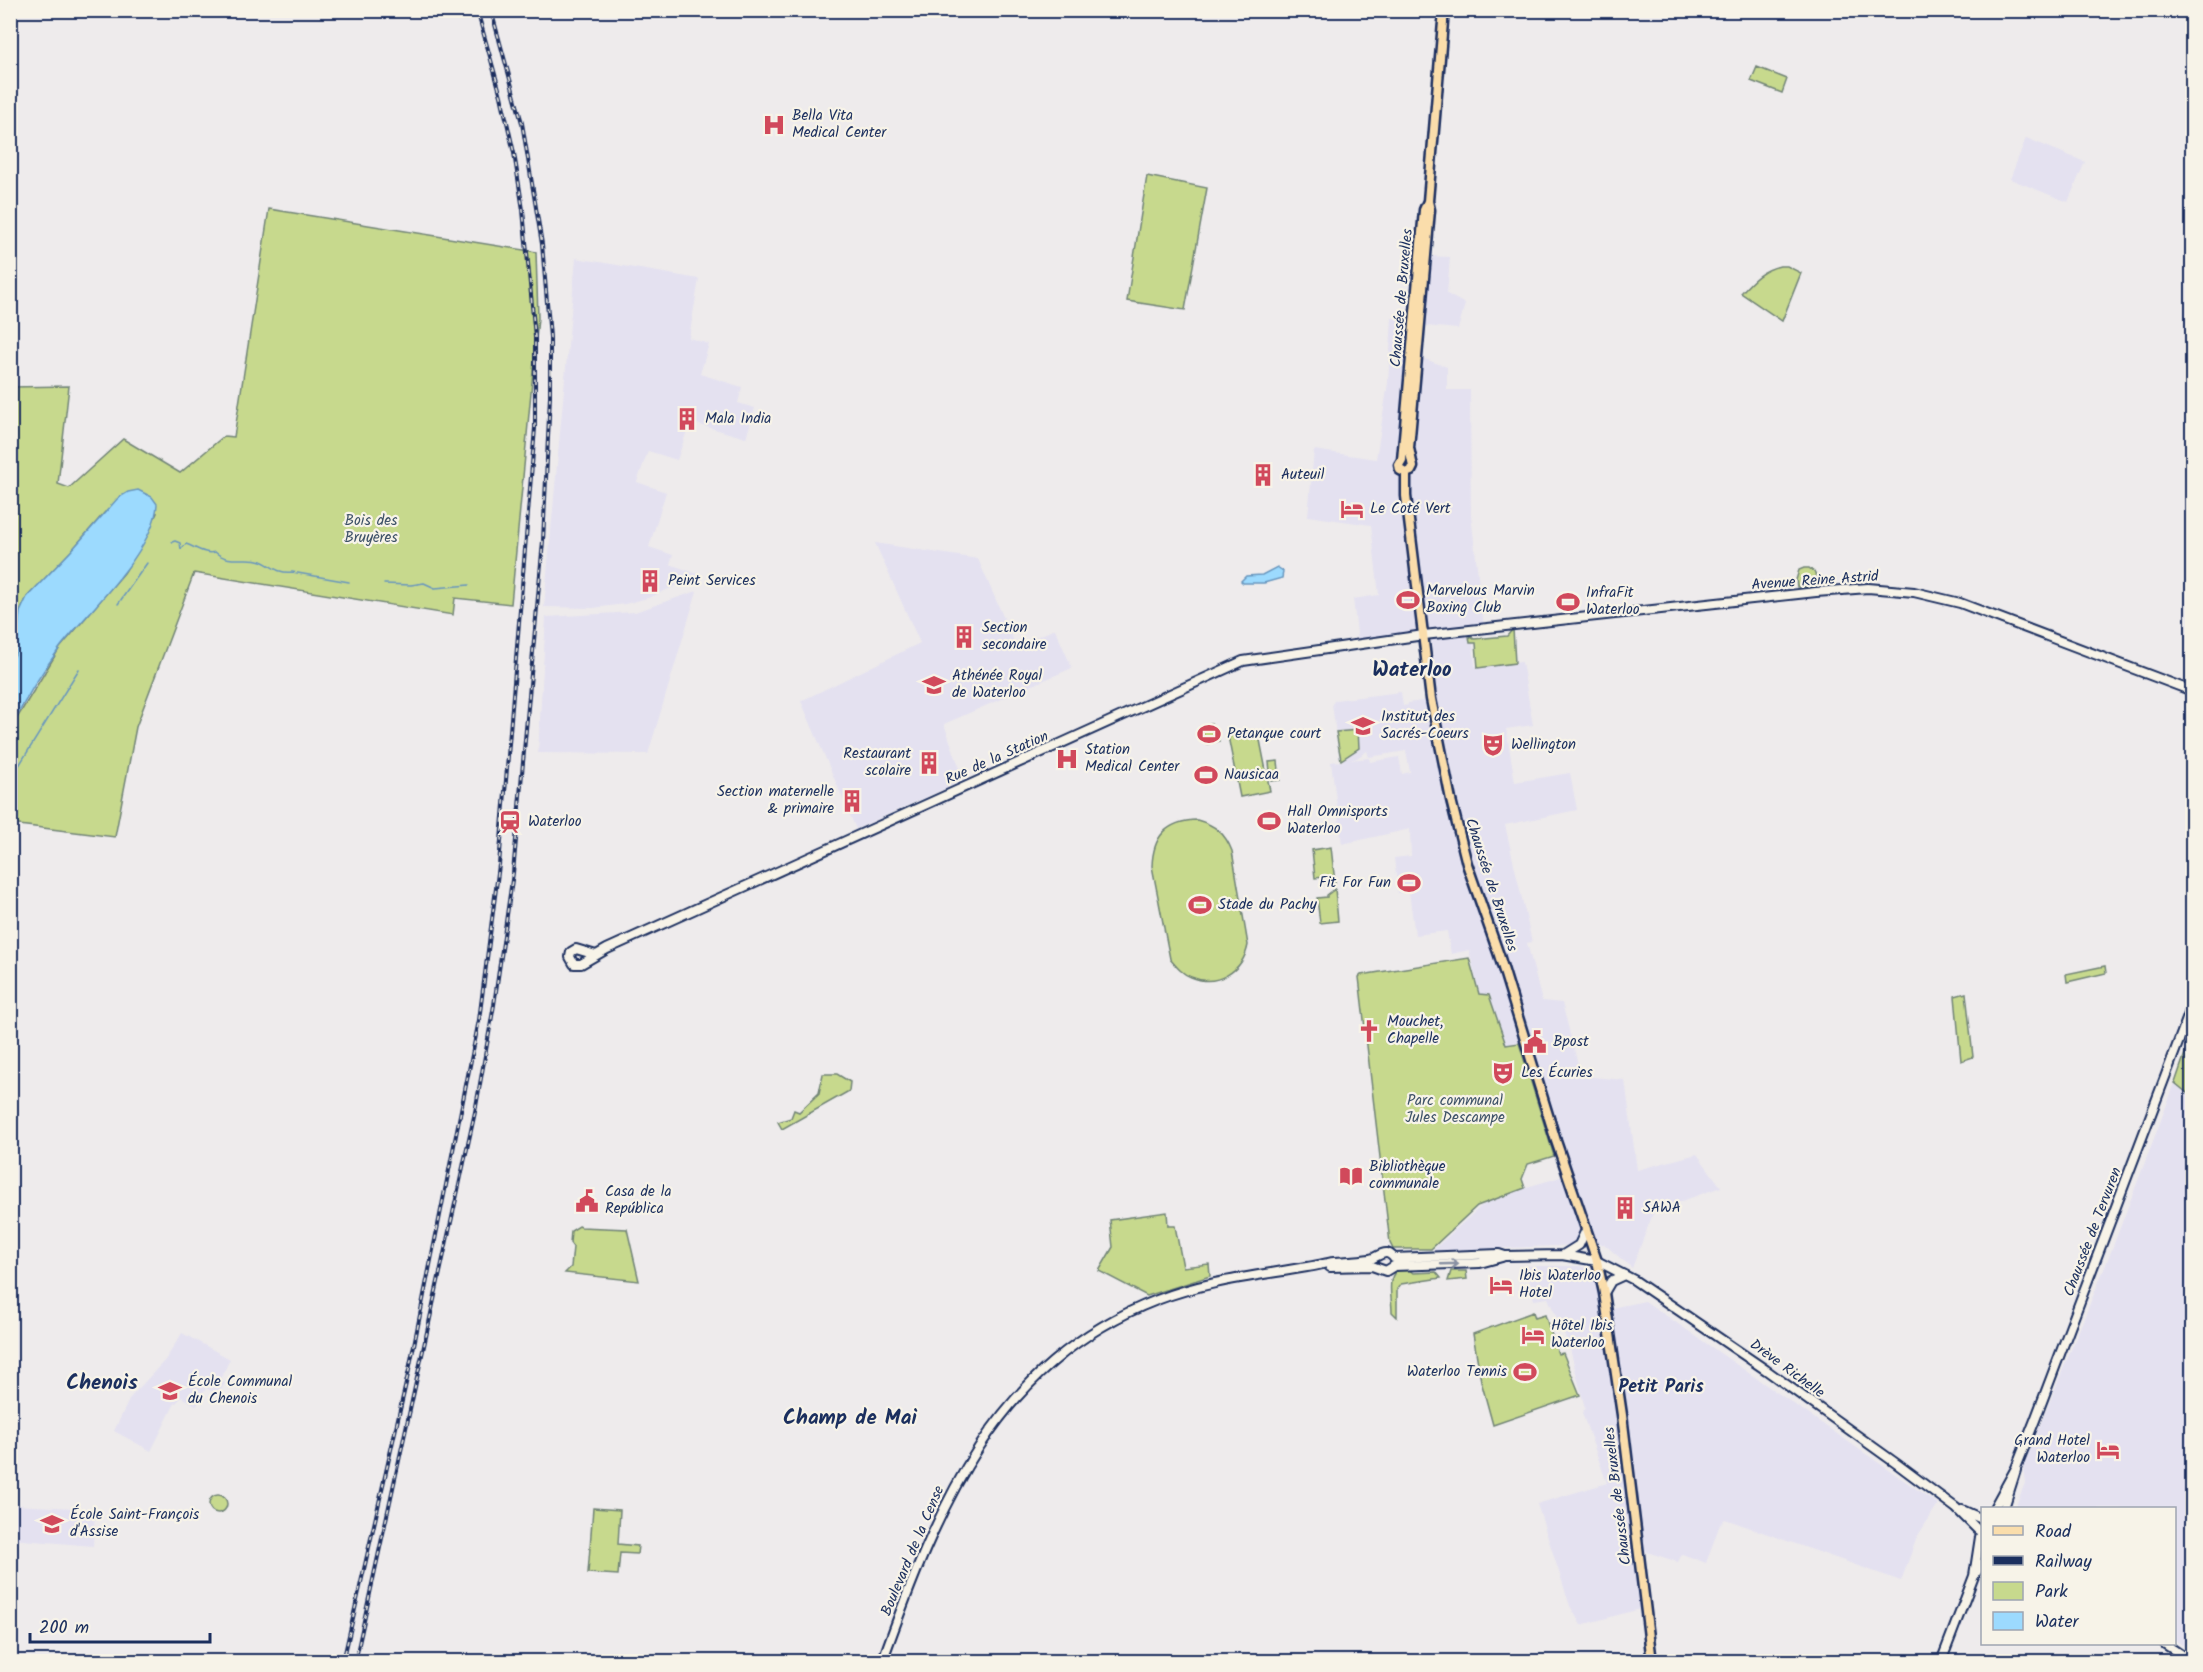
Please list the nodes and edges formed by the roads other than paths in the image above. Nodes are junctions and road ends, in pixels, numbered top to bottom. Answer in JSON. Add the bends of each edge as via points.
{"nodes":[{"id":1,"x":1444,"y":10,"type":"edge"},
{"id":2,"x":1428,"y":201,"type":"junction"},
{"id":3,"x":1415,"y":390,"type":"junction"},
{"id":4,"x":1406,"y":399,"type":"junction"},
{"id":5,"x":1411,"y":424,"type":"junction"},
{"id":6,"x":1407,"y":460,"type":"junction"},
{"id":7,"x":1424,"y":635,"type":"junction"},
{"id":8,"x":2193,"y":691,"type":"edge"},
{"id":9,"x":582,"y":950,"type":"junction"},
{"id":10,"x":596,"y":955,"type":"junction"},
{"id":11,"x":583,"y":962,"type":"junction"},
{"id":12,"x":2193,"y":1006,"type":"edge"},
{"id":13,"x":1585,"y":1232,"type":"junction"},
{"id":14,"x":1562,"y":1255,"type":"junction"},
{"id":15,"x":1378,"y":1257,"type":"junction"},
{"id":16,"x":1597,"y":1261,"type":"junction"},
{"id":17,"x":1394,"y":1262,"type":"junction"},
{"id":18,"x":1306,"y":1267,"type":"junction"},
{"id":19,"x":1378,"y":1268,"type":"junction"},
{"id":20,"x":1624,"y":1275,"type":"junction"},
{"id":21,"x":1604,"y":1293,"type":"junction"},
{"id":22,"x":2016,"y":1468,"type":"junction"},
{"id":23,"x":1995,"y":1507,"type":"edge"},
{"id":24,"x":2005,"y":1507,"type":"edge"},
{"id":25,"x":1956,"y":1508,"type":"junction"},
{"id":26,"x":1981,"y":1519,"type":"edge"},
{"id":27,"x":1980,"y":1535,"type":"edge"},
{"id":28,"x":1981,"y":1567,"type":"edge"},
{"id":29,"x":1974,"y":1576,"type":"junction"},
{"id":30,"x":2166,"y":1645,"type":"edge"},
{"id":31,"x":882,"y":1662,"type":"edge"},
{"id":32,"x":1652,"y":1662,"type":"edge"},
{"id":33,"x":1941,"y":1662,"type":"edge"},
{"id":34,"x":2192,"y":1662,"type":"edge"}],
"edges":[{"from":1,"to":2,"type":"main road","name":"Chaussée de Bruxelles"},
{"from":2,"to":3,"type":"main road","name":"Chaussée de Bruxelles"},
{"from":2,"to":4,"type":"main road","name":"Chaussée de Bruxelles"},
{"from":3,"to":4,"type":"main road"},
{"from":3,"to":5,"type":"main road","name":"Chaussée de Bruxelles"},
{"from":4,"to":5,"type":"main road","name":"Chaussée de Bruxelles"},
{"from":4,"to":6,"type":"main road","name":"Chaussée de Bruxelles"},
{"from":5,"to":6,"type":"main road","name":"Chaussée de Bruxelles"},
{"from":6,"to":7,"type":"main road","name":"Chaussée de Bruxelles","via":[[1399,465],[1406,473]]},
{"from":7,"to":8,"type":"street","name":"Avenue Reine Astrid","via":[[1868,588],[1914,592],[1960,603]]},
{"from":7,"to":10,"type":"street","name":"Rue de la Station","via":[[1244,661]]},
{"from":7,"to":13,"type":"main road","name":"Chaussée de Bruxelles","via":[[1440,748],[1467,864]]},
{"from":9,"to":10,"type":"street"},
{"from":9,"to":11,"type":"street"},
{"from":9,"to":11,"type":"street","via":[[573,950],[570,957],[574,964]]},
{"from":10,"to":11,"type":"street","name":"Rue de la Station"},
{"from":12,"to":22,"type":"street","name":"Chaussée de Tervuren"},
{"from":13,"to":14,"type":"street","via":[[1579,1245]]},
{"from":13,"to":16,"type":"main road","name":"Chaussée de Bruxelles"},
{"from":14,"to":16,"type":"street","name":"Drève Richelle"},
{"from":14,"to":17,"type":"street","name":"Drève Richelle","via":[[1499,1254]]},
{"from":15,"to":17,"type":"street","via":[[1387,1253]]},
{"from":15,"to":18,"type":"street","name":"Boulevard de la Cense"},
{"from":15,"to":19,"type":"street"},
{"from":16,"to":20,"type":"street","name":"Drève Richelle"},
{"from":16,"to":21,"type":"main road","name":"Chaussée de Bruxelles"},
{"from":17,"to":19,"type":"street","via":[[1386,1271]]},
{"from":18,"to":19,"type":"street","name":"Boulevard de la Cense"},
{"from":18,"to":31,"type":"street","name":"Boulevard de la Cense","via":[[1215,1282],[1142,1306],[1088,1335],[1033,1379],[985,1438],[940,1513]]},
{"from":20,"to":21,"type":"street","via":[[1611,1281]]},
{"from":20,"to":25,"type":"street","name":"Drève Richelle","via":[[1766,1370]]},
{"from":21,"to":32,"type":"main road","name":"Chaussée de Bruxelles"},
{"from":22,"to":23,"type":"street","name":"Chaussée de Tervuren"},
{"from":22,"to":24,"type":"street","name":"Chaussée de Tervuren"},
{"from":25,"to":26,"type":"street","name":"Drève Richelle"},
{"from":25,"to":27,"type":"street","name":"Drève Richelle"},
{"from":27,"to":29,"type":"street"},
{"from":28,"to":29,"type":"street"},
{"from":29,"to":33,"type":"street"},
{"from":30,"to":34,"type":"street"}]}
